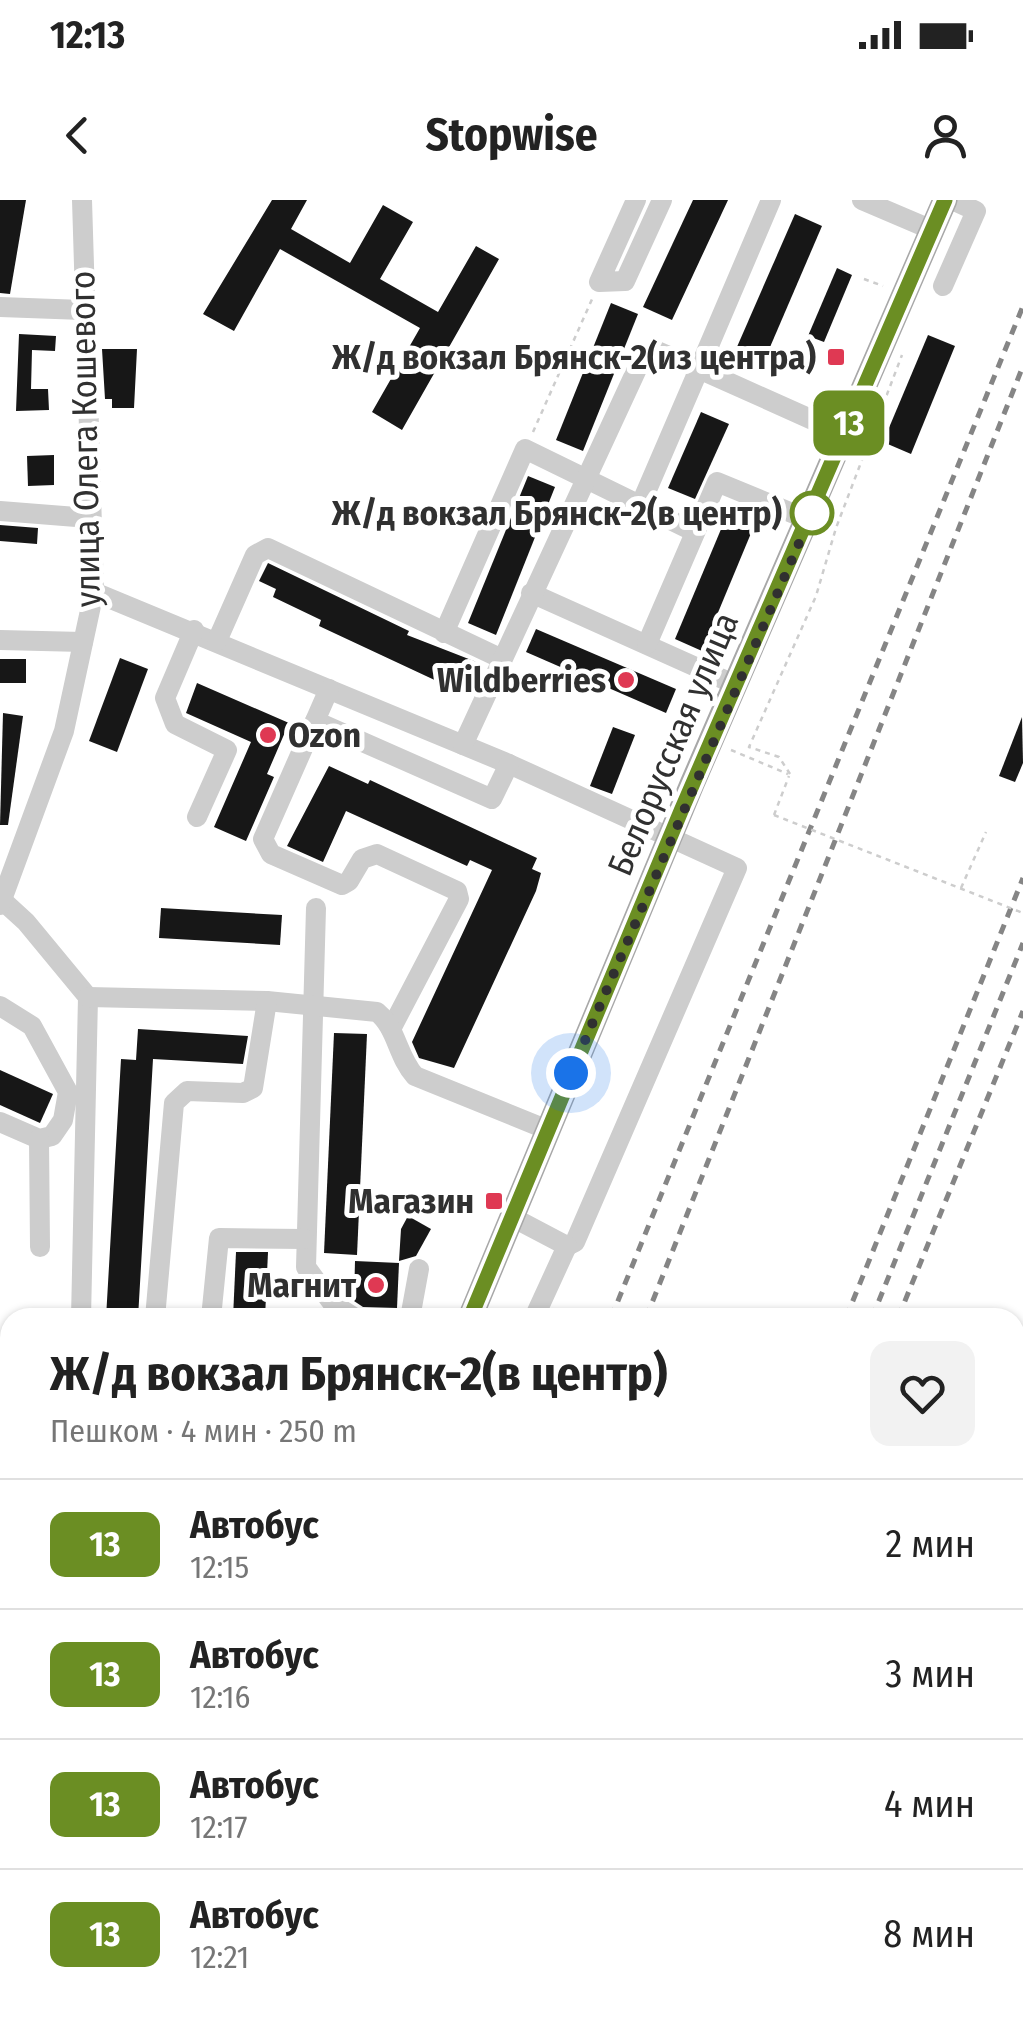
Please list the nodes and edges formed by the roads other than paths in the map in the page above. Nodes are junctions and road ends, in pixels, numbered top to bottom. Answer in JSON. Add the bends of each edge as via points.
{"nodes":[{"id":1,"x":82,"y":200,"type":"edge"},
{"id":2,"x":636,"y":200,"type":"edge"},
{"id":3,"x":662,"y":200,"type":"edge"},
{"id":4,"x":771,"y":200,"type":"edge"},
{"id":5,"x":862,"y":200,"type":"edge"},
{"id":6,"x":949,"y":200,"type":"edge"},
{"id":7,"x":930,"y":230,"type":"junction"},
{"id":8,"x":943,"y":286,"type":"dead end"},
{"id":9,"x":0,"y":307,"type":"edge"},
{"id":10,"x":84,"y":310,"type":"junction"},
{"id":11,"x":699,"y":369,"type":"junction"},
{"id":12,"x":844,"y":434,"type":"junction"},
{"id":13,"x":585,"y":478,"type":"junction"},
{"id":14,"x":640,"y":506,"type":"junction"},
{"id":15,"x":0,"y":510,"type":"edge"},
{"id":16,"x":89,"y":518,"type":"junction"},
{"id":17,"x":808,"y":520,"type":"junction"},
{"id":18,"x":696,"y":532,"type":"junction"},
{"id":19,"x":94,"y":592,"type":"junction"},
{"id":20,"x":530,"y":593,"type":"junction"},
{"id":21,"x":194,"y":630,"type":"junction"},
{"id":22,"x":444,"y":633,"type":"junction"},
{"id":23,"x":0,"y":640,"type":"edge"},
{"id":24,"x":217,"y":641,"type":"junction"},
{"id":25,"x":83,"y":642,"type":"junction"},
{"id":26,"x":646,"y":644,"type":"junction"},
{"id":27,"x":500,"y":658,"type":"junction"},
{"id":28,"x":736,"y":685,"type":"junction"},
{"id":29,"x":329,"y":689,"type":"junction"},
{"id":30,"x":315,"y":721,"type":"junction"},
{"id":31,"x":462,"y":745,"type":"junction"},
{"id":32,"x":508,"y":764,"type":"junction"},
{"id":33,"x":197,"y":817,"type":"dead end"},
{"id":34,"x":670,"y":838,"type":"junction"},
{"id":35,"x":7,"y":876,"type":"edge"},
{"id":36,"x":1,"y":902,"type":"edge"},
{"id":37,"x":316,"y":908,"type":"dead end"},
{"id":38,"x":88,"y":996,"type":"junction"},
{"id":39,"x":267,"y":1000,"type":"junction"},
{"id":40,"x":314,"y":1004,"type":"junction"},
{"id":41,"x":0,"y":1006,"type":"edge"},
{"id":42,"x":392,"y":1029,"type":"junction"},
{"id":43,"x":0,"y":1122,"type":"edge"},
{"id":44,"x":548,"y":1130,"type":"junction"},
{"id":45,"x":39,"y":1139,"type":"junction"},
{"id":46,"x":512,"y":1218,"type":"junction"},
{"id":47,"x":304,"y":1238,"type":"junction"},
{"id":48,"x":40,"y":1246,"type":"dead end"},
{"id":49,"x":567,"y":1246,"type":"junction"},
{"id":50,"x":419,"y":1269,"type":"dead end"},
{"id":51,"x":81,"y":1308,"type":"edge"},
{"id":52,"x":156,"y":1308,"type":"edge"},
{"id":53,"x":212,"y":1308,"type":"edge"},
{"id":54,"x":339,"y":1308,"type":"edge"},
{"id":55,"x":412,"y":1308,"type":"edge"},
{"id":56,"x":474,"y":1308,"type":"edge"},
{"id":57,"x":539,"y":1308,"type":"edge"}],
"edges":[{"from":1,"to":10,"type":"street","name":"улица Олега Кошевого"},
{"from":2,"to":3,"type":"street","via":[[599,282],[626,281]]},
{"from":4,"to":11,"type":"street"},
{"from":5,"to":7,"type":"street"},
{"from":6,"to":7,"type":"main road","name":"Белорусская улица"},
{"from":6,"to":8,"type":"street","via":[[976,211]]},
{"from":7,"to":12,"type":"main road","name":"Белорусская улица"},
{"from":9,"to":10,"type":"street"},
{"from":10,"to":16,"type":"street","name":"улица Олега Кошевого"},
{"from":11,"to":12,"type":"street"},
{"from":11,"to":13,"type":"street","via":[[657,351],[642,356]]},
{"from":11,"to":14,"type":"street"},
{"from":12,"to":17,"type":"main road","name":"Белорусская улица"},
{"from":13,"to":14,"type":"street"},
{"from":13,"to":20,"type":"street"},
{"from":13,"to":22,"type":"street","via":[[526,449]]},
{"from":14,"to":18,"type":"street"},
{"from":15,"to":16,"type":"street"},
{"from":16,"to":19,"type":"street","name":"улица Олега Кошевого"},
{"from":17,"to":18,"type":"street","via":[[717,482]]},
{"from":17,"to":28,"type":"main road","name":"Белорусская улица"},
{"from":18,"to":26,"type":"street"},
{"from":19,"to":21,"type":"street"},
{"from":19,"to":25,"type":"street","name":"улица Олега Кошевого"},
{"from":20,"to":26,"type":"street"},
{"from":20,"to":27,"type":"street"},
{"from":21,"to":24,"type":"street"},
{"from":21,"to":33,"type":"street","via":[[166,698],[175,724],[228,750]]},
{"from":22,"to":24,"type":"street","via":[[268,548],[255,556]]},
{"from":22,"to":27,"type":"street"},
{"from":23,"to":25,"type":"street"},
{"from":24,"to":29,"type":"street"},
{"from":25,"to":35,"type":"street","name":"улица Олега Кошевого","via":[[64,731]]},
{"from":26,"to":28,"type":"street"},
{"from":27,"to":31,"type":"street"},
{"from":28,"to":34,"type":"main road","name":"Белорусская улица"},
{"from":29,"to":30,"type":"street"},
{"from":29,"to":31,"type":"street"},
{"from":30,"to":32,"type":"street","via":[[492,799]]},
{"from":30,"to":42,"type":"street","via":[[265,847],[342,885],[362,859],[377,854],[456,891],[459,899]]},
{"from":31,"to":32,"type":"street"},
{"from":32,"to":34,"type":"street"},
{"from":34,"to":44,"type":"main road","name":"Белорусская улица"},
{"from":34,"to":49,"type":"street","via":[[736,868],[575,1242]]},
{"from":35,"to":36,"type":"street","name":"улица Олега Кошевого"},
{"from":36,"to":38,"type":"street"},
{"from":37,"to":40,"type":"street"},
{"from":38,"to":39,"type":"street"},
{"from":38,"to":51,"type":"street"},
{"from":39,"to":40,"type":"street"},
{"from":39,"to":52,"type":"street","via":[[253,1088],[187,1091],[174,1103]]},
{"from":40,"to":42,"type":"street","via":[[377,1012]]},
{"from":40,"to":47,"type":"street"},
{"from":41,"to":45,"type":"street","via":[[32,1026],[66,1083],[62,1120],[52,1136]]},
{"from":42,"to":44,"type":"street","via":[[400,1060],[415,1076]]},
{"from":43,"to":45,"type":"street"},
{"from":44,"to":46,"type":"main road","name":"Белорусская улица"},
{"from":45,"to":48,"type":"street"},
{"from":46,"to":49,"type":"street"},
{"from":46,"to":56,"type":"main road","name":"Белорусская улица"},
{"from":47,"to":53,"type":"street","via":[[219,1238]]},
{"from":47,"to":54,"type":"street","via":[[306,1267]]},
{"from":49,"to":57,"type":"street"},
{"from":50,"to":55,"type":"street"}]}
